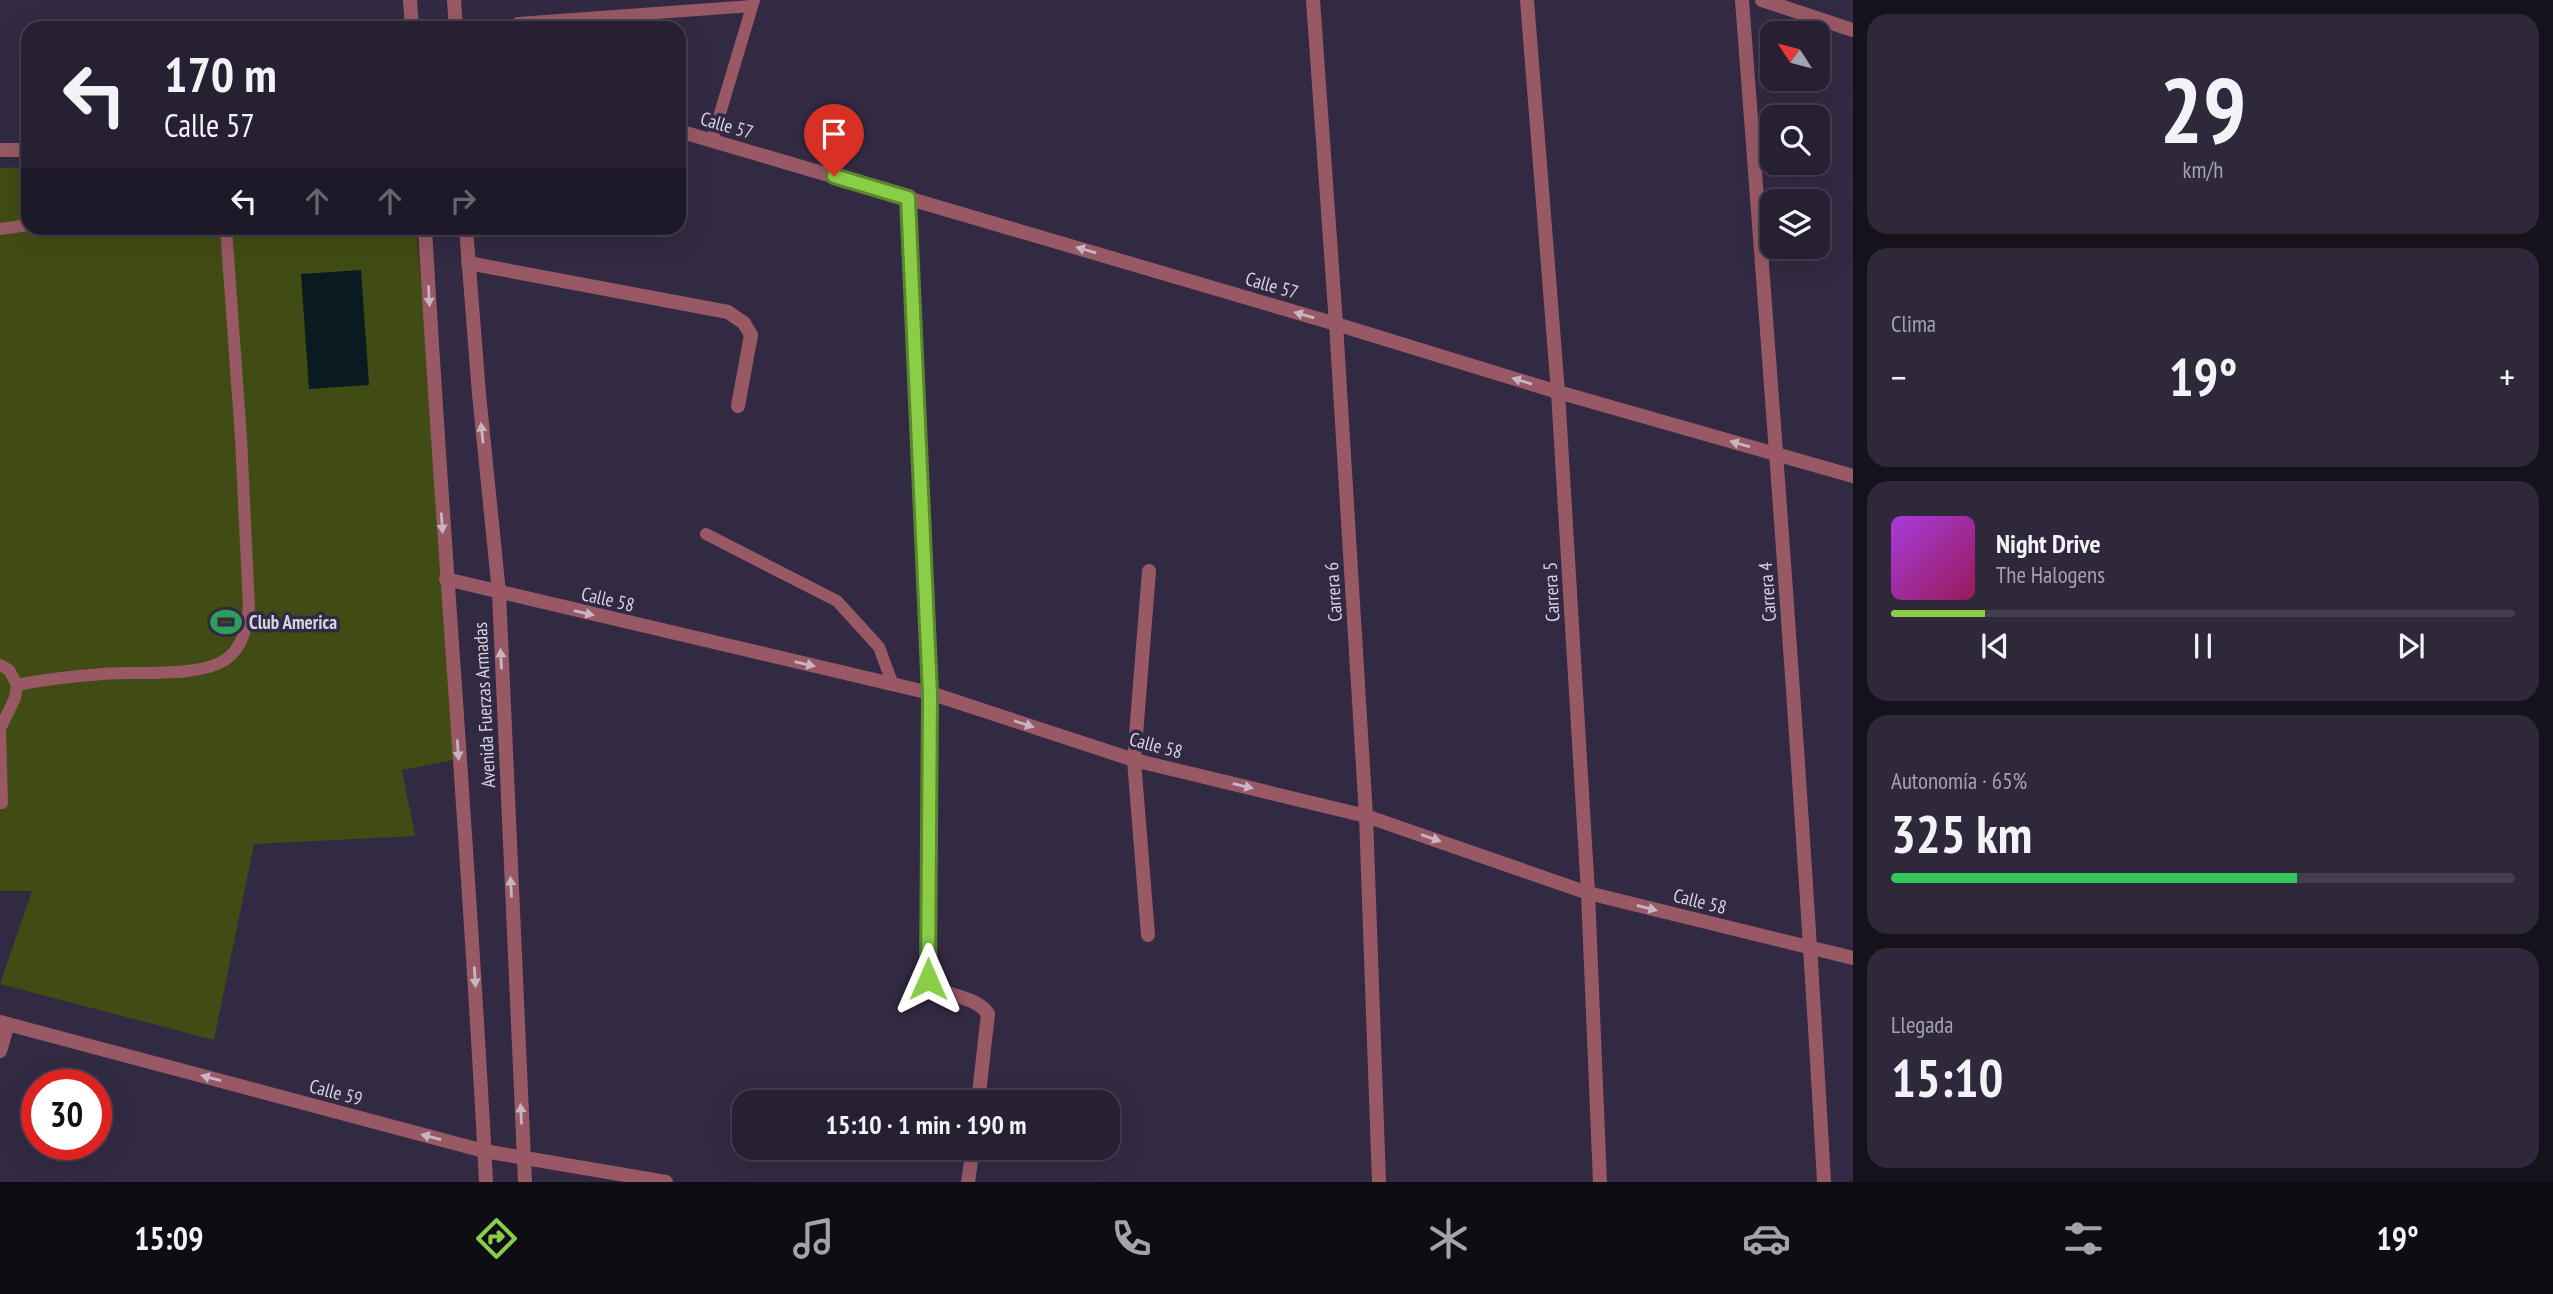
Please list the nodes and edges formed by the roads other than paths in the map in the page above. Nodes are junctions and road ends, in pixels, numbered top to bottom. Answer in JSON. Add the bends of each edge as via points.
{"nodes":[{"id":1,"x":410,"y":0,"type":"edge"},
{"id":2,"x":454,"y":0,"type":"edge"},
{"id":3,"x":1312,"y":0,"type":"edge"},
{"id":4,"x":1527,"y":0,"type":"edge"},
{"id":5,"x":1742,"y":0,"type":"edge"},
{"id":6,"x":1762,"y":0,"type":"edge"},
{"id":7,"x":753,"y":3,"type":"edge"},
{"id":8,"x":412,"y":21,"type":"edge"},
{"id":9,"x":456,"y":21,"type":"edge"},
{"id":10,"x":542,"y":21,"type":"edge"},
{"id":11,"x":1853,"y":30,"type":"edge"},
{"id":12,"x":686,"y":133,"type":"edge"},
{"id":13,"x":712,"y":140,"type":"junction"},
{"id":14,"x":0,"y":150,"type":"edge"},
{"id":15,"x":21,"y":150,"type":"edge"},
{"id":16,"x":908,"y":198,"type":"junction"},
{"id":17,"x":21,"y":226,"type":"edge"},
{"id":18,"x":0,"y":229,"type":"edge"},
{"id":19,"x":226,"y":235,"type":"edge"},
{"id":20,"x":425,"y":235,"type":"edge"},
{"id":21,"x":466,"y":235,"type":"edge"},
{"id":22,"x":468,"y":263,"type":"junction"},
{"id":23,"x":1336,"y":324,"type":"junction"},
{"id":24,"x":1558,"y":392,"type":"junction"},
{"id":25,"x":738,"y":406,"type":"dead end"},
{"id":26,"x":1777,"y":454,"type":"junction"},
{"id":27,"x":1853,"y":476,"type":"edge"},
{"id":28,"x":706,"y":534,"type":"dead end"},
{"id":29,"x":1149,"y":571,"type":"dead end"},
{"id":30,"x":446,"y":579,"type":"junction"},
{"id":31,"x":499,"y":593,"type":"junction"},
{"id":32,"x":0,"y":665,"type":"edge"},
{"id":33,"x":18,"y":685,"type":"junction"},
{"id":34,"x":893,"y":685,"type":"junction"},
{"id":35,"x":930,"y":694,"type":"junction"},
{"id":36,"x":1134,"y":760,"type":"junction"},
{"id":37,"x":2,"y":803,"type":"dead end"},
{"id":38,"x":1366,"y":816,"type":"junction"},
{"id":39,"x":1588,"y":893,"type":"junction"},
{"id":40,"x":1148,"y":935,"type":"dead end"},
{"id":41,"x":1811,"y":947,"type":"junction"},
{"id":42,"x":1853,"y":958,"type":"edge"},
{"id":43,"x":4,"y":1023,"type":"edge"},
{"id":44,"x":0,"y":1051,"type":"edge"},
{"id":45,"x":979,"y":1090,"type":"edge"},
{"id":46,"x":484,"y":1151,"type":"junction"},
{"id":47,"x":523,"y":1159,"type":"junction"},
{"id":48,"x":971,"y":1160,"type":"edge"},
{"id":49,"x":486,"y":1182,"type":"edge"},
{"id":50,"x":525,"y":1182,"type":"edge"},
{"id":51,"x":666,"y":1182,"type":"edge"},
{"id":52,"x":968,"y":1182,"type":"edge"},
{"id":53,"x":1379,"y":1182,"type":"edge"},
{"id":54,"x":1600,"y":1182,"type":"edge"},
{"id":55,"x":1824,"y":1182,"type":"edge"}],
"edges":[{"from":1,"to":8,"type":"street"},
{"from":2,"to":9,"type":"street"},
{"from":3,"to":23,"type":"street","name":"Carrera 6"},
{"from":4,"to":24,"type":"street","name":"Carrera 5"},
{"from":5,"to":26,"type":"street","name":"Carrera 4"},
{"from":6,"to":11,"type":"street"},
{"from":7,"to":10,"type":"lane"},
{"from":7,"to":13,"type":"lane"},
{"from":12,"to":13,"type":"street","name":"Calle 57"},
{"from":13,"to":16,"type":"street","name":"Calle 57"},
{"from":14,"to":15,"type":"street"},
{"from":23,"to":16,"type":"street","name":"Calle 57","one_way":true},
{"from":16,"to":35,"type":"street"},
{"from":17,"to":18,"type":"lane"},
{"from":19,"to":33,"type":"lane","via":[[249,608],[245,634],[224,661],[190,671],[104,674]]},
{"from":20,"to":30,"type":"street","name":"Avenida Fuerzas Armadas","one_way":true},
{"from":21,"to":22,"type":"street","name":"Avenida Fuerzas Armadas"},
{"from":22,"to":25,"type":"street","via":[[727,312],[744,323],[751,335]]},
{"from":31,"to":22,"type":"street","name":"Avenida Fuerzas Armadas","one_way":true},
{"from":24,"to":23,"type":"street","name":"Calle 57","one_way":true},
{"from":23,"to":38,"type":"street","name":"Carrera 6"},
{"from":26,"to":24,"type":"street","name":"Calle 57","one_way":true},
{"from":24,"to":39,"type":"street","name":"Carrera 5"},
{"from":26,"to":27,"type":"street","name":"Calle 57"},
{"from":26,"to":41,"type":"street","name":"Carrera 4"},
{"from":28,"to":34,"type":"lane","via":[[837,601],[879,647]]},
{"from":29,"to":36,"type":"street"},
{"from":30,"to":31,"type":"street","name":"Calle 58"},
{"from":30,"to":46,"type":"street","name":"Avenida Fuerzas Armadas","one_way":true},
{"from":31,"to":34,"type":"street","name":"Calle 58","one_way":true},
{"from":47,"to":31,"type":"street","name":"Avenida Fuerzas Armadas","one_way":true},
{"from":32,"to":33,"type":"lane"},
{"from":33,"to":37,"type":"lane","via":[[0,729]]},
{"from":34,"to":35,"type":"street","name":"Calle 58"},
{"from":35,"to":36,"type":"street","name":"Calle 58","one_way":true},
{"from":35,"to":45,"type":"street","via":[[928,979],[936,988],[981,1005],[988,1014]]},
{"from":36,"to":38,"type":"street","name":"Calle 58","one_way":true},
{"from":36,"to":40,"type":"street"},
{"from":38,"to":39,"type":"street","name":"Calle 58","one_way":true},
{"from":38,"to":53,"type":"street","name":"Carrera 6"},
{"from":39,"to":41,"type":"street","name":"Calle 58","one_way":true},
{"from":39,"to":54,"type":"street","name":"Carrera 5"},
{"from":41,"to":42,"type":"street","name":"Calle 58"},
{"from":41,"to":55,"type":"street","name":"Carrera 4"},
{"from":43,"to":44,"type":"street"},
{"from":46,"to":43,"type":"street","name":"Calle 59","one_way":true},
{"from":46,"to":47,"type":"street","name":"Calle 59"},
{"from":46,"to":49,"type":"street","name":"Avenida Fuerzas Armadas"},
{"from":47,"to":50,"type":"street","name":"Avenida Fuerzas Armadas"},
{"from":47,"to":51,"type":"street","name":"Calle 59"},
{"from":48,"to":52,"type":"street"}]}
